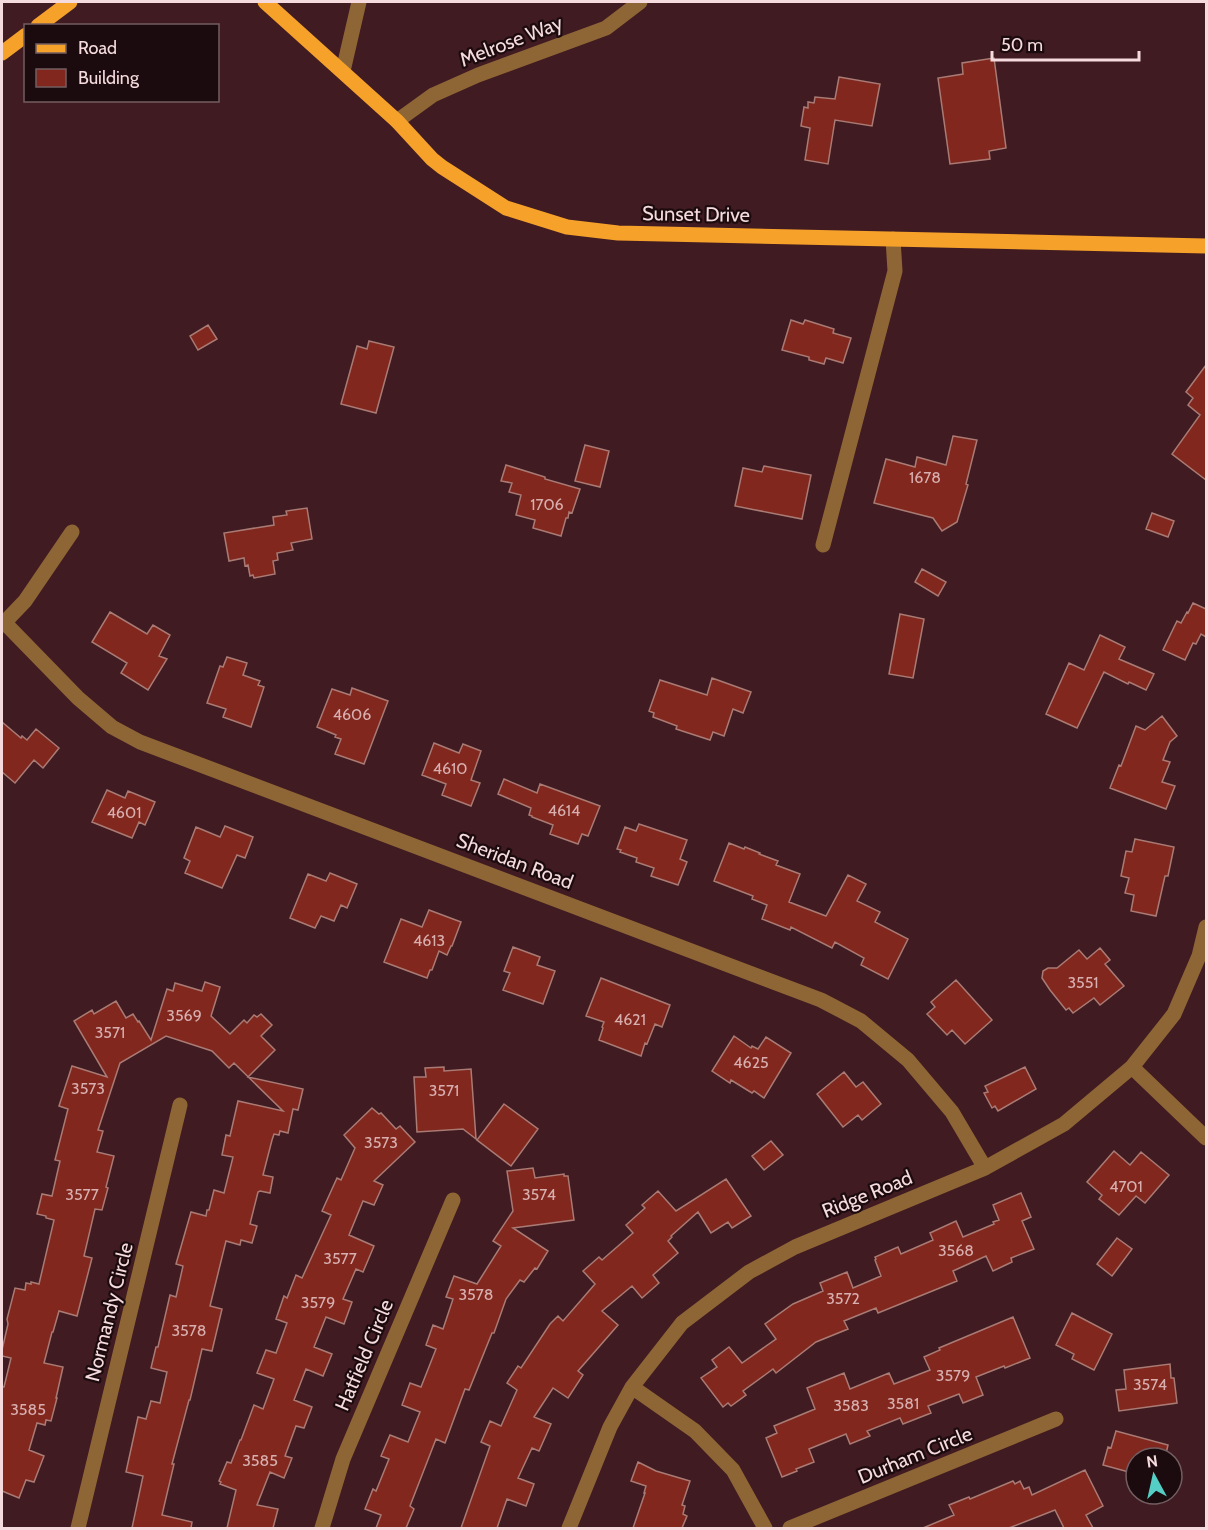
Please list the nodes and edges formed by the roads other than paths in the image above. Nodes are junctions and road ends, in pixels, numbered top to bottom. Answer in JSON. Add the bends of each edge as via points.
{"nodes":[{"id":1,"x":70,"y":2,"type":"edge"},
{"id":2,"x":265,"y":2,"type":"edge"},
{"id":3,"x":359,"y":2,"type":"edge"},
{"id":4,"x":640,"y":2,"type":"edge"},
{"id":5,"x":41,"y":24,"type":"edge"},
{"id":6,"x":24,"y":36,"type":"edge"},
{"id":7,"x":2,"y":53,"type":"edge"},
{"id":8,"x":343,"y":71,"type":"junction"},
{"id":9,"x":397,"y":121,"type":"junction"},
{"id":10,"x":892,"y":239,"type":"junction"},
{"id":11,"x":1206,"y":246,"type":"edge"},
{"id":12,"x":72,"y":532,"type":"dead end"},
{"id":13,"x":823,"y":545,"type":"dead end"},
{"id":14,"x":3,"y":624,"type":"edge"},
{"id":15,"x":1206,"y":927,"type":"edge"},
{"id":16,"x":1132,"y":1067,"type":"junction"},
{"id":17,"x":180,"y":1104,"type":"dead end"},
{"id":18,"x":1206,"y":1138,"type":"edge"},
{"id":19,"x":985,"y":1168,"type":"junction"},
{"id":20,"x":453,"y":1200,"type":"dead end"},
{"id":21,"x":632,"y":1387,"type":"junction"},
{"id":22,"x":1056,"y":1419,"type":"dead end"},
{"id":23,"x":78,"y":1528,"type":"edge"},
{"id":24,"x":322,"y":1528,"type":"edge"},
{"id":25,"x":569,"y":1528,"type":"edge"},
{"id":26,"x":765,"y":1528,"type":"edge"},
{"id":27,"x":790,"y":1528,"type":"edge"}],
"edges":[{"from":1,"to":5,"type":"main road"},
{"from":2,"to":8,"type":"main road","name":"Sunset Drive"},
{"from":3,"to":8,"type":"street"},
{"from":4,"to":9,"type":"street","name":"Melrose Way","via":[[606,28],[432,95]]},
{"from":6,"to":7,"type":"main road"},
{"from":8,"to":9,"type":"main road","name":"Sunset Drive"},
{"from":9,"to":10,"type":"main road","name":"Sunset Drive","via":[[432,159],[507,208],[567,228],[618,233]]},
{"from":10,"to":11,"type":"main road","name":"Sunset Drive"},
{"from":10,"to":13,"type":"street","via":[[895,271]]},
{"from":12,"to":14,"type":"street","via":[[25,601]]},
{"from":14,"to":19,"type":"street","name":"Sheridan Road","via":[[78,698],[112,727],[140,742],[831,1005],[861,1022],[908,1060],[952,1112]]},
{"from":15,"to":16,"type":"street","name":"Ridge Road","via":[[1199,956],[1174,1014]]},
{"from":16,"to":18,"type":"street"},
{"from":16,"to":19,"type":"street","name":"Ridge Road","via":[[1064,1124]]},
{"from":17,"to":23,"type":"street","name":"Normandy Circle"},
{"from":19,"to":21,"type":"street","name":"Ridge Road","via":[[795,1247],[749,1272],[682,1323]]},
{"from":20,"to":24,"type":"street","name":"Hatfield Circle","via":[[343,1459]]},
{"from":21,"to":25,"type":"street","name":"Ridge Road","via":[[610,1427]]},
{"from":21,"to":26,"type":"street","via":[[695,1431],[732,1470]]},
{"from":22,"to":27,"type":"street","name":"Durham Circle"}]}
